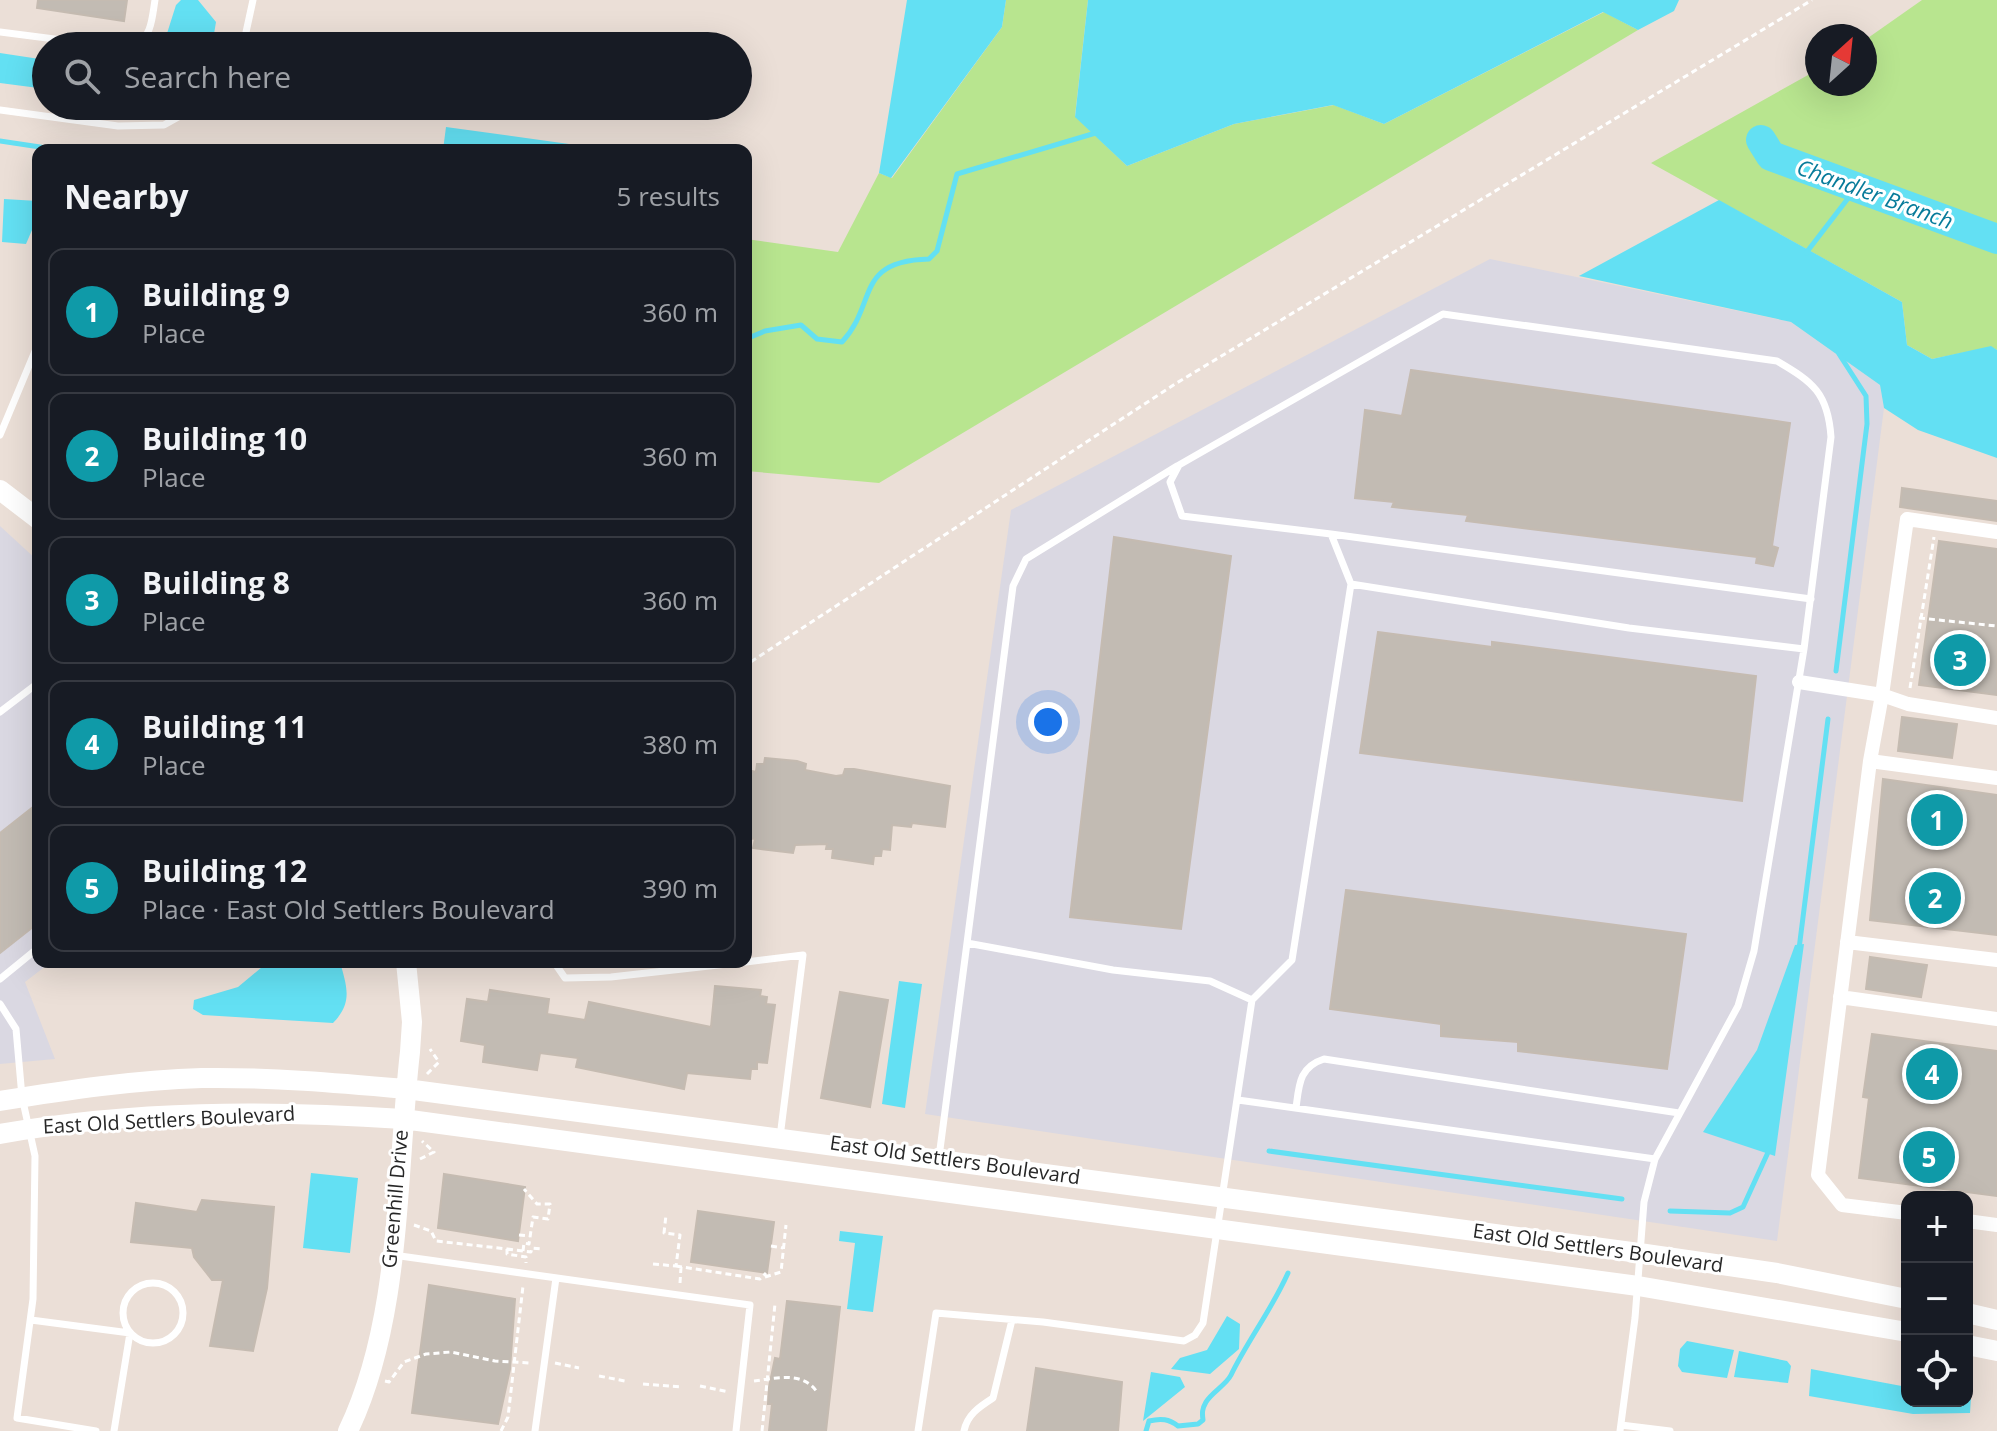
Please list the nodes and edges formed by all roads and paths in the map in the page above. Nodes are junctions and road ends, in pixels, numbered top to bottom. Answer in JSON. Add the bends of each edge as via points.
{"nodes":[{"id":1,"x":155,"y":0,"type":"edge"},
{"id":2,"x":253,"y":0,"type":"edge"},
{"id":3,"x":1812,"y":0,"type":"edge"},
{"id":4,"x":0,"y":32,"type":"edge"},
{"id":5,"x":149,"y":32,"type":"edge"},
{"id":6,"x":246,"y":32,"type":"edge"},
{"id":7,"x":32,"y":36,"type":"edge"},
{"id":8,"x":0,"y":110,"type":"edge"},
{"id":9,"x":32,"y":114,"type":"edge"},
{"id":10,"x":83,"y":120,"type":"edge"},
{"id":11,"x":173,"y":120,"type":"edge"},
{"id":12,"x":32,"y":358,"type":"edge"},
{"id":13,"x":0,"y":435,"type":"edge"},
{"id":14,"x":1179,"y":465,"type":"junction"},
{"id":15,"x":0,"y":490,"type":"edge"},
{"id":16,"x":32,"y":514,"type":"edge"},
{"id":17,"x":1936,"y":526,"type":"junction"},
{"id":18,"x":1997,"y":532,"type":"edge"},
{"id":19,"x":1331,"y":534,"type":"junction"},
{"id":20,"x":1351,"y":584,"type":"junction"},
{"id":21,"x":1811,"y":599,"type":"junction"},
{"id":22,"x":1919,"y":618,"type":"junction"},
{"id":23,"x":1997,"y":626,"type":"edge"},
{"id":24,"x":1804,"y":649,"type":"junction"},
{"id":25,"x":752,"y":661,"type":"edge"},
{"id":26,"x":1799,"y":682,"type":"junction"},
{"id":27,"x":32,"y":688,"type":"edge"},
{"id":28,"x":1882,"y":695,"type":"junction"},
{"id":29,"x":1908,"y":704,"type":"junction"},
{"id":30,"x":0,"y":712,"type":"edge"},
{"id":31,"x":1997,"y":718,"type":"edge"},
{"id":32,"x":1870,"y":761,"type":"junction"},
{"id":33,"x":1997,"y":778,"type":"edge"},
{"id":34,"x":1847,"y":942,"type":"junction"},
{"id":35,"x":967,"y":943,"type":"junction"},
{"id":36,"x":32,"y":953,"type":"edge"},
{"id":37,"x":1997,"y":960,"type":"edge"},
{"id":38,"x":752,"y":961,"type":"edge"},
{"id":39,"x":407,"y":968,"type":"edge"},
{"id":40,"x":558,"y":968,"type":"edge"},
{"id":41,"x":691,"y":968,"type":"edge"},
{"id":42,"x":0,"y":979,"type":"edge"},
{"id":43,"x":1840,"y":997,"type":"junction"},
{"id":44,"x":1252,"y":1000,"type":"junction"},
{"id":45,"x":0,"y":1004,"type":"edge"},
{"id":46,"x":1997,"y":1019,"type":"edge"},
{"id":47,"x":406,"y":1089,"type":"junction"},
{"id":48,"x":22,"y":1097,"type":"junction"},
{"id":49,"x":1238,"y":1100,"type":"junction"},
{"id":50,"x":0,"y":1101,"type":"edge"},
{"id":51,"x":1296,"y":1108,"type":"junction"},
{"id":52,"x":1679,"y":1113,"type":"junction"},
{"id":53,"x":403,"y":1119,"type":"junction"},
{"id":54,"x":27,"y":1129,"type":"junction"},
{"id":55,"x":0,"y":1134,"type":"edge"},
{"id":56,"x":780,"y":1137,"type":"junction"},
{"id":57,"x":939,"y":1159,"type":"junction"},
{"id":58,"x":1655,"y":1159,"type":"junction"},
{"id":59,"x":524,"y":1189,"type":"dead end"},
{"id":60,"x":1219,"y":1195,"type":"junction"},
{"id":61,"x":1901,"y":1212,"type":"edge"},
{"id":62,"x":666,"y":1215,"type":"dead end"},
{"id":63,"x":1973,"y":1222,"type":"edge"},
{"id":64,"x":410,"y":1225,"type":"dead end"},
{"id":65,"x":786,"y":1225,"type":"dead end"},
{"id":66,"x":1997,"y":1225,"type":"edge"},
{"id":67,"x":1216,"y":1230,"type":"junction"},
{"id":68,"x":519,"y":1235,"type":"dead end"},
{"id":69,"x":530,"y":1236,"type":"junction"},
{"id":70,"x":771,"y":1246,"type":"dead end"},
{"id":71,"x":783,"y":1248,"type":"junction"},
{"id":72,"x":507,"y":1249,"type":"junction"},
{"id":73,"x":543,"y":1249,"type":"dead end"},
{"id":74,"x":523,"y":1251,"type":"junction"},
{"id":75,"x":1639,"y":1253,"type":"junction"},
{"id":76,"x":391,"y":1255,"type":"junction"},
{"id":77,"x":678,"y":1255,"type":"junction"},
{"id":78,"x":686,"y":1256,"type":"dead end"},
{"id":79,"x":526,"y":1263,"type":"dead end"},
{"id":80,"x":653,"y":1264,"type":"dead end"},
{"id":81,"x":679,"y":1266,"type":"junction"},
{"id":82,"x":556,"y":1278,"type":"junction"},
{"id":83,"x":523,"y":1286,"type":"dead end"},
{"id":84,"x":1638,"y":1286,"type":"junction"},
{"id":85,"x":678,"y":1295,"type":"junction"},
{"id":86,"x":1901,"y":1298,"type":"edge"},
{"id":87,"x":775,"y":1304,"type":"dead end"},
{"id":88,"x":1973,"y":1314,"type":"edge"},
{"id":89,"x":31,"y":1320,"type":"junction"},
{"id":90,"x":1012,"y":1320,"type":"junction"},
{"id":91,"x":1997,"y":1320,"type":"edge"},
{"id":92,"x":1901,"y":1331,"type":"edge"},
{"id":93,"x":130,"y":1333,"type":"junction"},
{"id":94,"x":1973,"y":1346,"type":"edge"},
{"id":95,"x":1997,"y":1351,"type":"edge"},
{"id":96,"x":515,"y":1362,"type":"junction"},
{"id":97,"x":552,"y":1362,"type":"dead end"},
{"id":98,"x":530,"y":1363,"type":"dead end"},
{"id":99,"x":579,"y":1368,"type":"dead end"},
{"id":100,"x":388,"y":1369,"type":"dead end"},
{"id":101,"x":599,"y":1376,"type":"dead end"},
{"id":102,"x":768,"y":1379,"type":"junction"},
{"id":103,"x":625,"y":1381,"type":"dead end"},
{"id":104,"x":750,"y":1382,"type":"dead end"},
{"id":105,"x":643,"y":1384,"type":"dead end"},
{"id":106,"x":700,"y":1386,"type":"dead end"},
{"id":107,"x":681,"y":1387,"type":"dead end"},
{"id":108,"x":729,"y":1392,"type":"dead end"},
{"id":109,"x":817,"y":1392,"type":"dead end"},
{"id":110,"x":1621,"y":1428,"type":"edge"},
{"id":111,"x":96,"y":1431,"type":"edge"},
{"id":112,"x":114,"y":1431,"type":"edge"},
{"id":113,"x":348,"y":1431,"type":"edge"},
{"id":114,"x":501,"y":1431,"type":"edge"},
{"id":115,"x":535,"y":1431,"type":"edge"},
{"id":116,"x":736,"y":1431,"type":"edge"},
{"id":117,"x":762,"y":1431,"type":"edge"},
{"id":118,"x":918,"y":1431,"type":"edge"},
{"id":119,"x":964,"y":1431,"type":"edge"},
{"id":120,"x":1670,"y":1431,"type":"edge"}],
"edges":[{"from":1,"to":5,"type":"lane"},
{"from":2,"to":6,"type":"lane"},
{"from":3,"to":25,"type":"path","via":[[1175,384]]},
{"from":4,"to":7,"type":"lane"},
{"from":8,"to":9,"type":"lane"},
{"from":10,"to":11,"type":"lane","via":[[133,126]]},
{"from":12,"to":13,"type":"lane"},
{"from":14,"to":19,"type":"lane","via":[[1170,482],[1182,516]]},
{"from":14,"to":21,"type":"lane","via":[[1443,314],[1777,361],[1809,380],[1829,408],[1831,437]]},
{"from":14,"to":35,"type":"lane","via":[[1026,559],[1013,586]]},
{"from":15,"to":16,"type":"main road"},
{"from":17,"to":18,"type":"street"},
{"from":17,"to":22,"type":"path"},
{"from":17,"to":28,"type":"street","via":[[1907,519]]},
{"from":19,"to":20,"type":"lane"},
{"from":19,"to":21,"type":"lane"},
{"from":20,"to":24,"type":"lane","via":[[1629,628]]},
{"from":20,"to":44,"type":"lane","via":[[1292,960]]},
{"from":21,"to":24,"type":"lane"},
{"from":22,"to":23,"type":"path"},
{"from":22,"to":29,"type":"path"},
{"from":24,"to":26,"type":"lane"},
{"from":26,"to":28,"type":"street"},
{"from":26,"to":52,"type":"lane","via":[[1754,951],[1738,1006]]},
{"from":27,"to":30,"type":"lane"},
{"from":28,"to":29,"type":"street"},
{"from":28,"to":32,"type":"street"},
{"from":29,"to":31,"type":"street"},
{"from":32,"to":33,"type":"street"},
{"from":32,"to":34,"type":"street"},
{"from":34,"to":37,"type":"street"},
{"from":34,"to":43,"type":"street"},
{"from":35,"to":44,"type":"lane","via":[[1113,970],[1210,981]]},
{"from":35,"to":57,"type":"lane"},
{"from":36,"to":42,"type":"lane"},
{"from":38,"to":56,"type":"lane","via":[[803,955]]},
{"from":39,"to":47,"type":"main road","name":"Greenhill Drive","via":[[412,1022]]},
{"from":40,"to":41,"type":"lane","via":[[565,978]]},
{"from":43,"to":46,"type":"street"},
{"from":43,"to":61,"type":"street","via":[[1818,1175],[1842,1205]]},
{"from":44,"to":49,"type":"lane"},
{"from":45,"to":48,"type":"lane","via":[[16,1029]]},
{"from":47,"to":48,"type":"main road","name":"East Old Settlers Boulevard","via":[[202,1078]]},
{"from":47,"to":53,"type":"main road","name":"Greenhill Drive"},
{"from":47,"to":56,"type":"main road","name":"East Old Settlers Boulevard"},
{"from":48,"to":50,"type":"main road","name":"East Old Settlers Boulevard"},
{"from":48,"to":54,"type":"lane"},
{"from":49,"to":51,"type":"lane"},
{"from":49,"to":60,"type":"lane"},
{"from":51,"to":52,"type":"lane","via":[[1301,1074],[1310,1063],[1324,1059]]},
{"from":51,"to":58,"type":"lane"},
{"from":52,"to":58,"type":"lane"},
{"from":53,"to":54,"type":"main road","name":"East Old Settlers Boulevard","via":[[302,1112],[202,1114]]},
{"from":53,"to":67,"type":"main road","name":"East Old Settlers Boulevard"},
{"from":53,"to":76,"type":"main road","name":"Greenhill Drive"},
{"from":54,"to":55,"type":"main road","name":"East Old Settlers Boulevard"},
{"from":54,"to":89,"type":"lane","via":[[35,1156]]},
{"from":56,"to":57,"type":"main road","name":"East Old Settlers Boulevard"},
{"from":57,"to":60,"type":"main road","name":"East Old Settlers Boulevard"},
{"from":58,"to":75,"type":"lane"},
{"from":59,"to":69,"type":"path","via":[[537,1204],[550,1204],[548,1219],[533,1217]]},
{"from":60,"to":67,"type":"lane"},
{"from":60,"to":75,"type":"main road","name":"East Old Settlers Boulevard"},
{"from":62,"to":77,"type":"path","via":[[664,1233],[680,1235]]},
{"from":63,"to":66,"type":"street"},
{"from":64,"to":72,"type":"path","via":[[431,1231],[436,1241]]},
{"from":65,"to":71,"type":"path"},
{"from":67,"to":84,"type":"main road","name":"East Old Settlers Boulevard"},
{"from":67,"to":90,"type":"lane","via":[[1203,1323],[1184,1341]]},
{"from":68,"to":69,"type":"path"},
{"from":69,"to":74,"type":"path"},
{"from":70,"to":71,"type":"path"},
{"from":71,"to":81,"type":"path","via":[[781,1272],[760,1279]]},
{"from":72,"to":74,"type":"path"},
{"from":72,"to":79,"type":"path","via":[[507,1254],[526,1257]]},
{"from":73,"to":74,"type":"path"},
{"from":75,"to":84,"type":"lane"},
{"from":75,"to":86,"type":"main road","name":"East Old Settlers Boulevard"},
{"from":76,"to":82,"type":"lane"},
{"from":76,"to":113,"type":"main road","name":"Greenhill Drive","via":[[377,1355]]},
{"from":77,"to":78,"type":"path"},
{"from":77,"to":81,"type":"path"},
{"from":80,"to":81,"type":"path"},
{"from":81,"to":85,"type":"path"},
{"from":82,"to":85,"type":"lane"},
{"from":82,"to":115,"type":"lane"},
{"from":83,"to":96,"type":"path"},
{"from":84,"to":92,"type":"main road","name":"East Old Settlers Boulevard"},
{"from":84,"to":110,"type":"lane"},
{"from":85,"to":116,"type":"lane","via":[[750,1305]]},
{"from":87,"to":102,"type":"path"},
{"from":88,"to":91,"type":"main road"},
{"from":89,"to":93,"type":"lane"},
{"from":89,"to":111,"type":"lane","via":[[17,1418]]},
{"from":90,"to":118,"type":"lane","via":[[936,1313]]},
{"from":90,"to":119,"type":"lane","via":[[993,1398],[966,1421]]},
{"from":93,"to":93,"type":"lane","via":[[122,1315],[135,1288],[164,1285],[179,1298],[183,1317],[174,1335],[147,1343]]},
{"from":93,"to":112,"type":"lane"},
{"from":94,"to":95,"type":"main road"},
{"from":96,"to":98,"type":"path"},
{"from":96,"to":100,"type":"path","via":[[438,1352],[404,1362],[389,1382]]},
{"from":96,"to":114,"type":"path","via":[[508,1417]]},
{"from":97,"to":99,"type":"path"},
{"from":101,"to":103,"type":"path"},
{"from":102,"to":104,"type":"path"},
{"from":102,"to":109,"type":"path","via":[[797,1377]]},
{"from":102,"to":117,"type":"path"},
{"from":105,"to":107,"type":"path"},
{"from":106,"to":108,"type":"path"},
{"from":110,"to":120,"type":"lane"}]}
